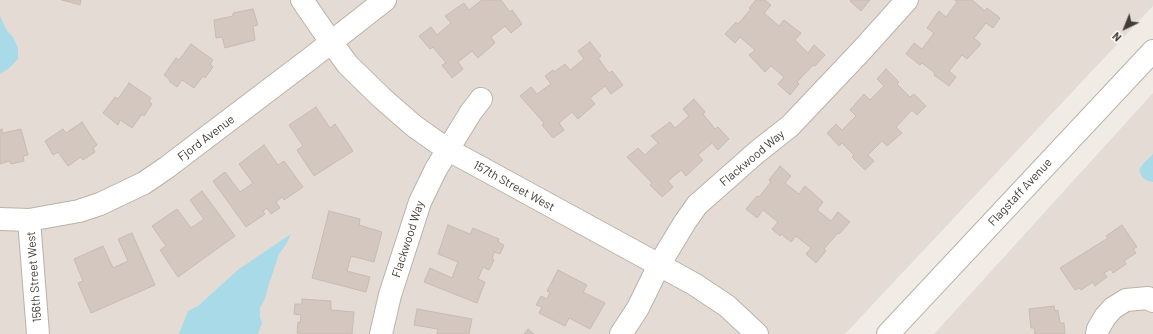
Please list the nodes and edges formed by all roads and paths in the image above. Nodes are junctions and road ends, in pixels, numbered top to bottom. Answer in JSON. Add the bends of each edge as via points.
{"nodes":[{"id":1,"x":302,"y":0,"type":"edge"},
{"id":2,"x":385,"y":0,"type":"edge"},
{"id":3,"x":907,"y":0,"type":"edge"},
{"id":4,"x":331,"y":42,"type":"junction"},
{"id":5,"x":1153,"y":51,"type":"edge"},
{"id":6,"x":481,"y":99,"type":"dead end"},
{"id":7,"x":448,"y":150,"type":"junction"},
{"id":8,"x":0,"y":220,"type":"edge"},
{"id":9,"x":29,"y":220,"type":"junction"},
{"id":10,"x":659,"y":265,"type":"junction"},
{"id":11,"x":1153,"y":301,"type":"edge"},
{"id":12,"x":38,"y":334,"type":"edge"},
{"id":13,"x":381,"y":334,"type":"edge"},
{"id":14,"x":621,"y":334,"type":"edge"},
{"id":15,"x":757,"y":334,"type":"edge"},
{"id":16,"x":888,"y":334,"type":"edge"},
{"id":17,"x":1097,"y":334,"type":"edge"}],
"edges":[{"from":1,"to":4,"type":"street","name":"157th Street West"},
{"from":2,"to":4,"type":"street","name":"Fjord Avenue"},
{"from":3,"to":10,"type":"street","name":"Flackwood Way","via":[[790,126],[697,205]]},
{"from":4,"to":7,"type":"street","name":"157th Street West","via":[[359,76],[404,118]]},
{"from":4,"to":9,"type":"street","name":"Fjord Avenue","via":[[144,183],[93,207]]},
{"from":5,"to":16,"type":"street","name":"Flagstaff Avenue"},
{"from":6,"to":7,"type":"street","name":"Flackwood Way"},
{"from":7,"to":10,"type":"street","name":"157th Street West"},
{"from":7,"to":13,"type":"street","name":"Flackwood Way","via":[[420,202],[390,295]]},
{"from":8,"to":9,"type":"street","name":"Fjord Avenue"},
{"from":9,"to":12,"type":"street","name":"156th Street West"},
{"from":10,"to":14,"type":"street","name":"Flackwood Way","via":[[638,308]]},
{"from":10,"to":15,"type":"street","name":"157th Street West","via":[[727,306]]},
{"from":11,"to":17,"type":"street","via":[[1148,298],[1126,300],[1104,317]]}]}
